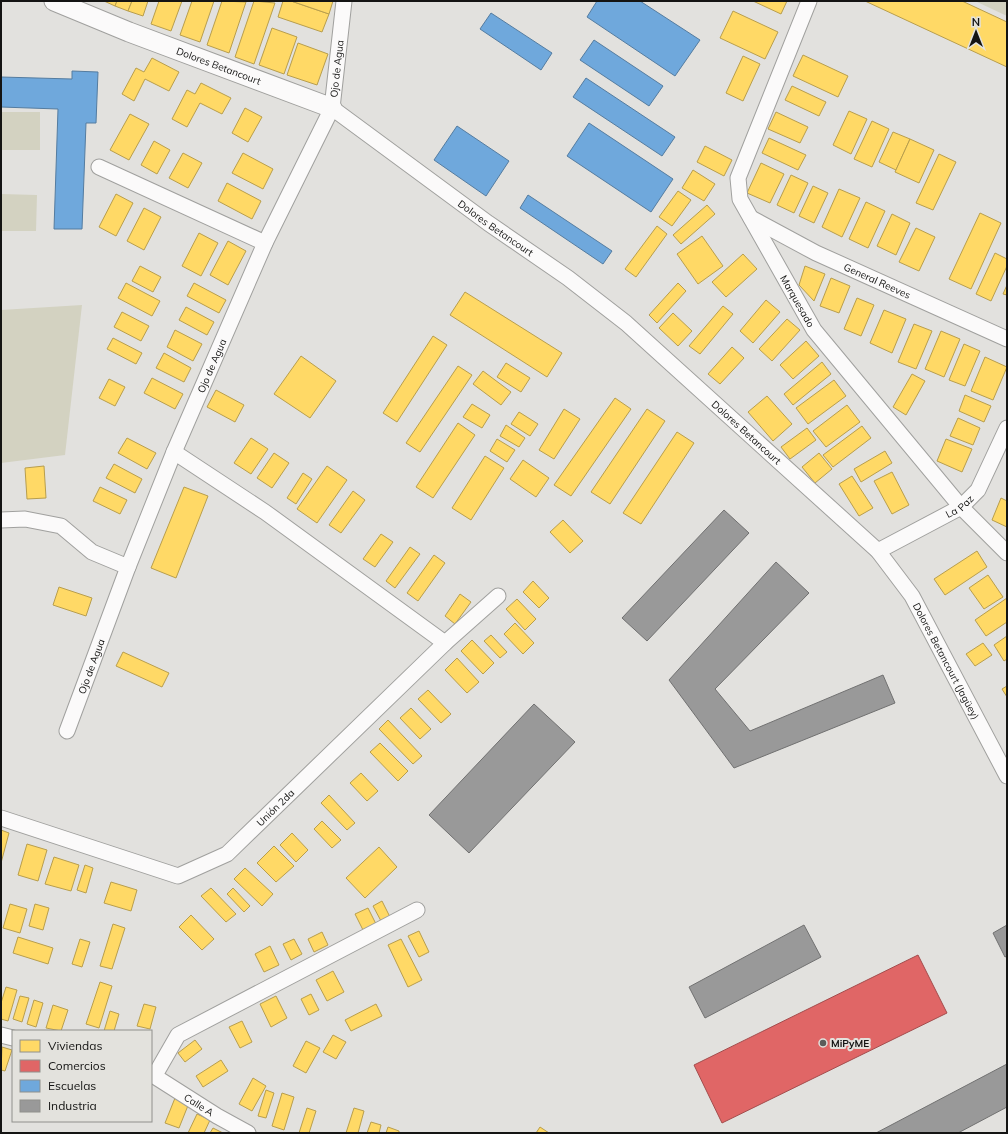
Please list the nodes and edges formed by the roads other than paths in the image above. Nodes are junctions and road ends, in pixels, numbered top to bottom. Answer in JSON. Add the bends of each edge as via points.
{"nodes":[{"id":1,"x":54,"y":1,"type":"edge"},
{"id":2,"x":344,"y":1,"type":"edge"},
{"id":3,"x":809,"y":1,"type":"edge"},
{"id":4,"x":332,"y":108,"type":"junction"},
{"id":5,"x":99,"y":167,"type":"dead end"},
{"id":6,"x":750,"y":218,"type":"junction"},
{"id":7,"x":265,"y":243,"type":"junction"},
{"id":8,"x":1007,"y":339,"type":"edge"},
{"id":9,"x":1007,"y":428,"type":"edge"},
{"id":10,"x":174,"y":452,"type":"junction"},
{"id":11,"x":961,"y":507,"type":"junction"},
{"id":12,"x":1,"y":520,"type":"edge"},
{"id":13,"x":878,"y":551,"type":"junction"},
{"id":14,"x":1007,"y":553,"type":"edge"},
{"id":15,"x":128,"y":567,"type":"junction"},
{"id":16,"x":498,"y":596,"type":"dead end"},
{"id":17,"x":445,"y":643,"type":"junction"},
{"id":18,"x":67,"y":731,"type":"dead end"},
{"id":19,"x":1007,"y":776,"type":"edge"},
{"id":20,"x":1,"y":818,"type":"edge"},
{"id":21,"x":417,"y":910,"type":"dead end"},
{"id":22,"x":1,"y":1035,"type":"edge"},
{"id":23,"x":12,"y":1038,"type":"edge"},
{"id":24,"x":153,"y":1074,"type":"edge"},
{"id":25,"x":248,"y":1133,"type":"edge"}],
"edges":[{"from":1,"to":4,"type":"street","name":"Dolores Betancourt"},
{"from":2,"to":4,"type":"street","name":"Ojo de Agua"},
{"from":3,"to":6,"type":"street","name":"Marquesado","via":[[738,178],[740,199]]},
{"from":4,"to":7,"type":"street","name":"Ojo de Agua"},
{"from":4,"to":13,"type":"street","name":"Dolores Betancourt","via":[[488,223],[568,278],[626,323]]},
{"from":5,"to":7,"type":"street"},
{"from":6,"to":8,"type":"street","name":"General Reeves","via":[[816,253]]},
{"from":6,"to":11,"type":"street","name":"Marquesado","via":[[814,330]]},
{"from":7,"to":10,"type":"street","name":"Ojo de Agua"},
{"from":9,"to":11,"type":"street","name":"La Paz","via":[[978,490]]},
{"from":10,"to":15,"type":"street","name":"Ojo de Agua"},
{"from":10,"to":17,"type":"street","via":[[265,512]]},
{"from":11,"to":13,"type":"street","name":"La Paz"},
{"from":11,"to":14,"type":"street","name":"Marquesado"},
{"from":12,"to":15,"type":"street","via":[[25,519],[61,526],[92,552]]},
{"from":13,"to":19,"type":"street","name":"Dolores Betancourt (Jagüey)","via":[[912,596]]},
{"from":15,"to":18,"type":"street","name":"Ojo de Agua"},
{"from":16,"to":17,"type":"street","name":"Unión 2da"},
{"from":17,"to":20,"type":"street","name":"Unión 2da","via":[[227,854],[178,876]]},
{"from":21,"to":24,"type":"street","via":[[178,1035]]},
{"from":22,"to":23,"type":"street"},
{"from":24,"to":25,"type":"street","name":"Calle A"}]}
